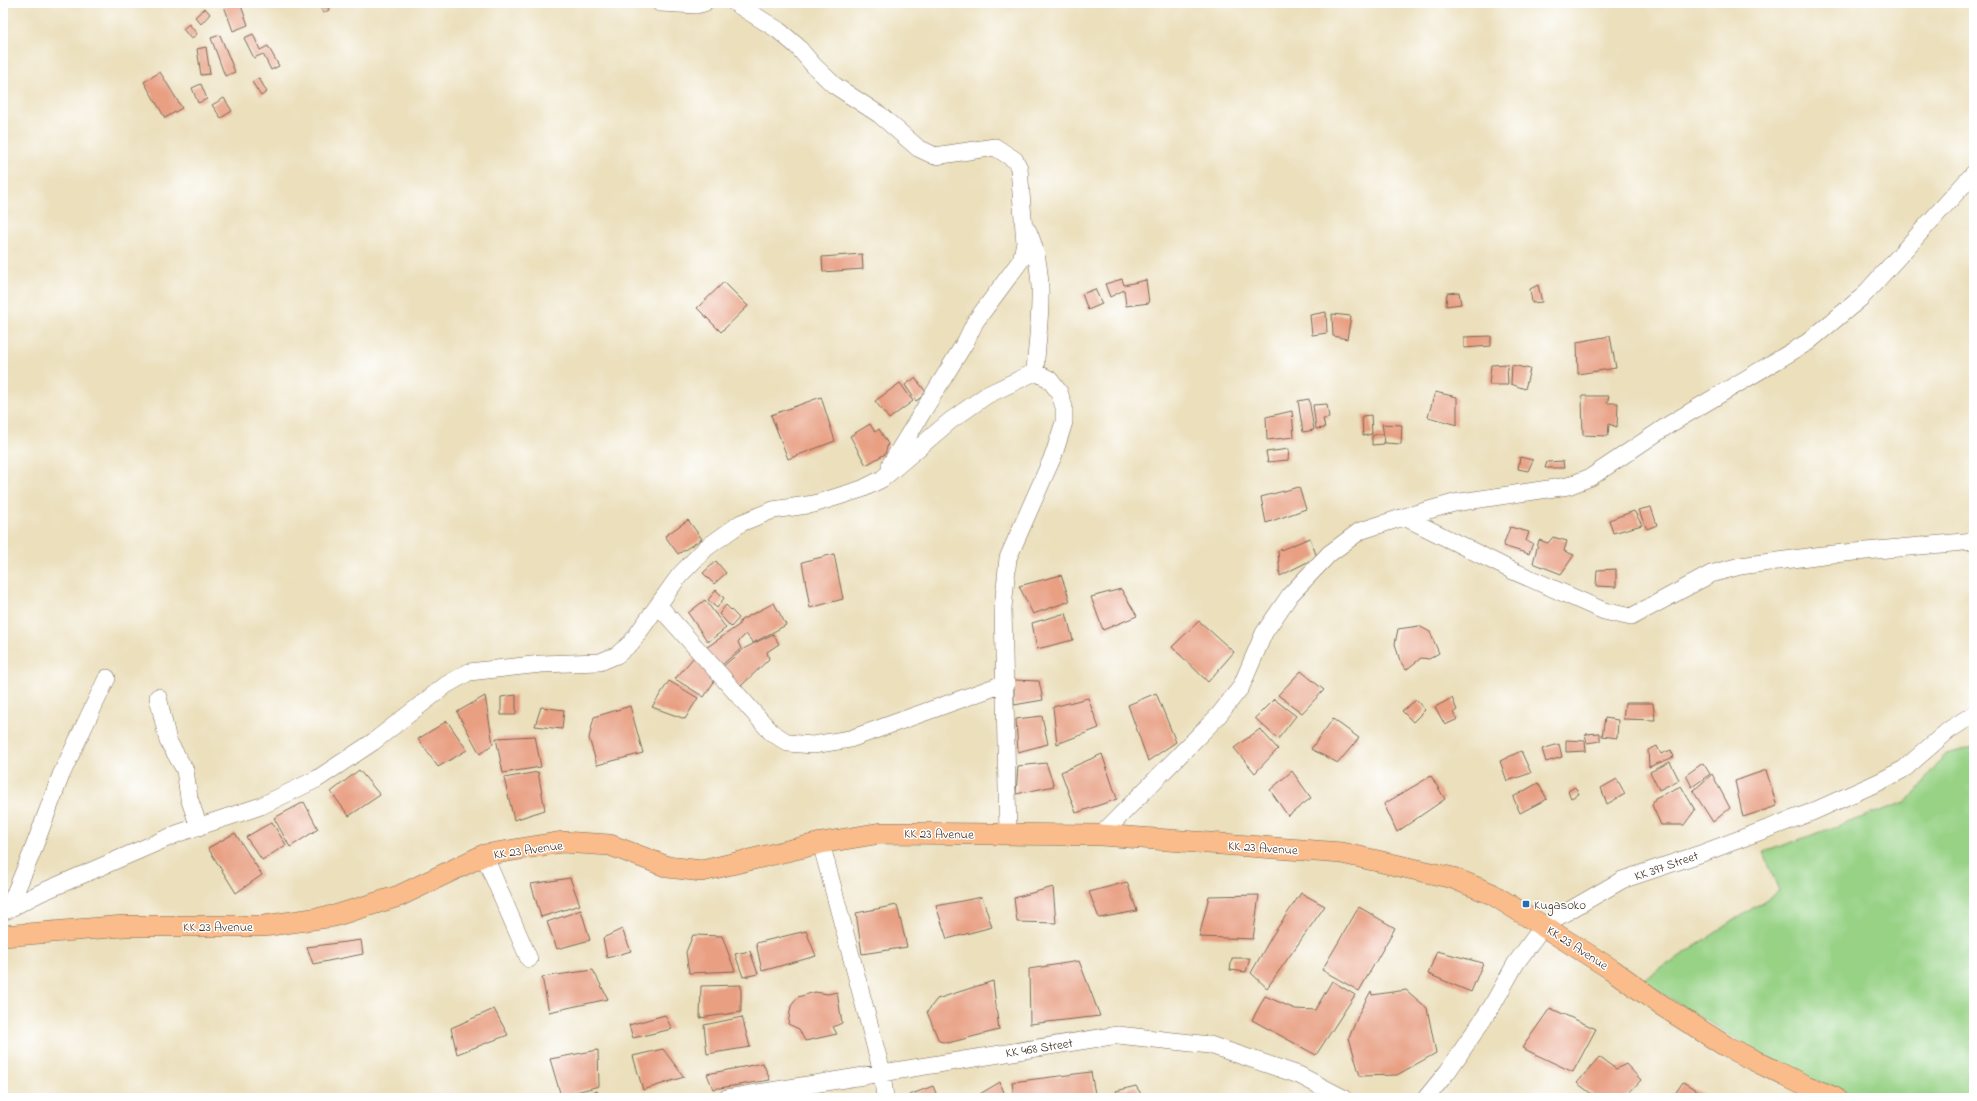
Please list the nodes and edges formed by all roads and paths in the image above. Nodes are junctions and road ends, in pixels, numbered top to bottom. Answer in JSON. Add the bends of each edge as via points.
{"nodes":[{"id":1,"x":660,"y":3,"type":"edge"},
{"id":2,"x":704,"y":3,"type":"edge"},
{"id":3,"x":735,"y":3,"type":"edge"},
{"id":4,"x":1974,"y":173,"type":"edge"},
{"id":5,"x":1023,"y":221,"type":"junction"},
{"id":6,"x":1035,"y":372,"type":"junction"},
{"id":7,"x":882,"y":479,"type":"junction"},
{"id":8,"x":1404,"y":517,"type":"junction"},
{"id":9,"x":1974,"y":541,"type":"edge"},
{"id":10,"x":658,"y":605,"type":"junction"},
{"id":11,"x":107,"y":678,"type":"dead end"},
{"id":12,"x":1006,"y":683,"type":"junction"},
{"id":13,"x":158,"y":697,"type":"dead end"},
{"id":14,"x":1974,"y":714,"type":"edge"},
{"id":15,"x":199,"y":827,"type":"junction"},
{"id":16,"x":1008,"y":834,"type":"junction"},
{"id":17,"x":1101,"y":835,"type":"junction"},
{"id":18,"x":820,"y":843,"type":"junction"},
{"id":19,"x":484,"y":855,"type":"junction"},
{"id":20,"x":5,"y":911,"type":"edge"},
{"id":21,"x":1544,"y":925,"type":"junction"},
{"id":22,"x":3,"y":936,"type":"edge"},
{"id":23,"x":529,"y":959,"type":"dead end"},
{"id":24,"x":882,"y":1072,"type":"junction"},
{"id":25,"x":727,"y":1098,"type":"edge"},
{"id":26,"x":885,"y":1098,"type":"edge"},
{"id":27,"x":1343,"y":1098,"type":"edge"},
{"id":28,"x":1426,"y":1098,"type":"edge"},
{"id":29,"x":1835,"y":1098,"type":"edge"}],
"edges":[{"from":1,"to":2,"type":"street"},
{"from":3,"to":5,"type":"street","via":[[778,30],[798,46],[834,85],[880,116],[918,148],[935,156],[995,147],[1015,160],[1019,168]]},
{"from":4,"to":8,"type":"street","via":[[1862,298],[1808,342],[1670,424],[1591,477],[1568,486],[1454,503]]},
{"from":5,"to":6,"type":"street","via":[[1038,259],[1041,284]]},
{"from":5,"to":7,"type":"street","via":[[1025,243],[1021,260],[975,322]]},
{"from":6,"to":7,"type":"street","via":[[981,399],[950,421]]},
{"from":6,"to":12,"type":"street","via":[[1049,379],[1059,392],[1064,407],[1064,422],[1054,454],[1008,558],[1004,608]]},
{"from":7,"to":10,"type":"street","via":[[862,489],[814,504],[773,510],[742,523],[706,548],[679,576]]},
{"from":8,"to":9,"type":"street","via":[[1511,570],[1597,608],[1631,617],[1711,574],[1740,566],[1823,555]]},
{"from":8,"to":17,"type":"street","via":[[1360,531],[1329,554],[1290,594],[1264,633],[1241,687],[1218,716]]},
{"from":10,"to":12,"type":"street","via":[[771,732],[788,743],[813,745],[850,739]]},
{"from":10,"to":15,"type":"street","via":[[631,643],[617,655],[600,662],[542,664],[469,672],[446,685],[373,742],[317,779],[261,806]]},
{"from":11,"to":20,"type":"street","via":[[61,775],[31,855]]},
{"from":12,"to":16,"type":"street"},
{"from":13,"to":15,"type":"street","via":[[168,741],[185,770],[188,798]]},
{"from":14,"to":21,"type":"street","name":"KK 397 Street","via":[[1949,730],[1904,769],[1879,782],[1812,812],[1622,880]]},
{"from":15,"to":20,"type":"street","via":[[179,833],[40,893]]},
{"from":16,"to":17,"type":"main road","name":"KK 23 Avenue"},
{"from":16,"to":18,"type":"main road","name":"KK 23 Avenue","via":[[881,833]]},
{"from":17,"to":21,"type":"main road","name":"KK 23 Avenue","via":[[1342,853],[1453,878],[1492,894]]},
{"from":18,"to":19,"type":"main road","name":"KK 23 Avenue","via":[[702,871],[668,867],[610,845],[562,842]]},
{"from":18,"to":24,"type":"street"},
{"from":19,"to":22,"type":"main road","name":"KK 23 Avenue","via":[[400,896],[334,916],[264,926],[124,926]]},
{"from":19,"to":23,"type":"street"},
{"from":21,"to":28,"type":"street","name":"KK 397 Street","via":[[1516,963],[1492,1006],[1448,1071]]},
{"from":21,"to":29,"type":"main road","name":"KK 23 Avenue","via":[[1727,1047]]},
{"from":24,"to":25,"type":"street","name":"KK 468 Street"},
{"from":24,"to":26,"type":"street"},
{"from":24,"to":27,"type":"street","name":"KK 468 Street","via":[[1118,1034],[1210,1046],[1299,1075]]}]}
